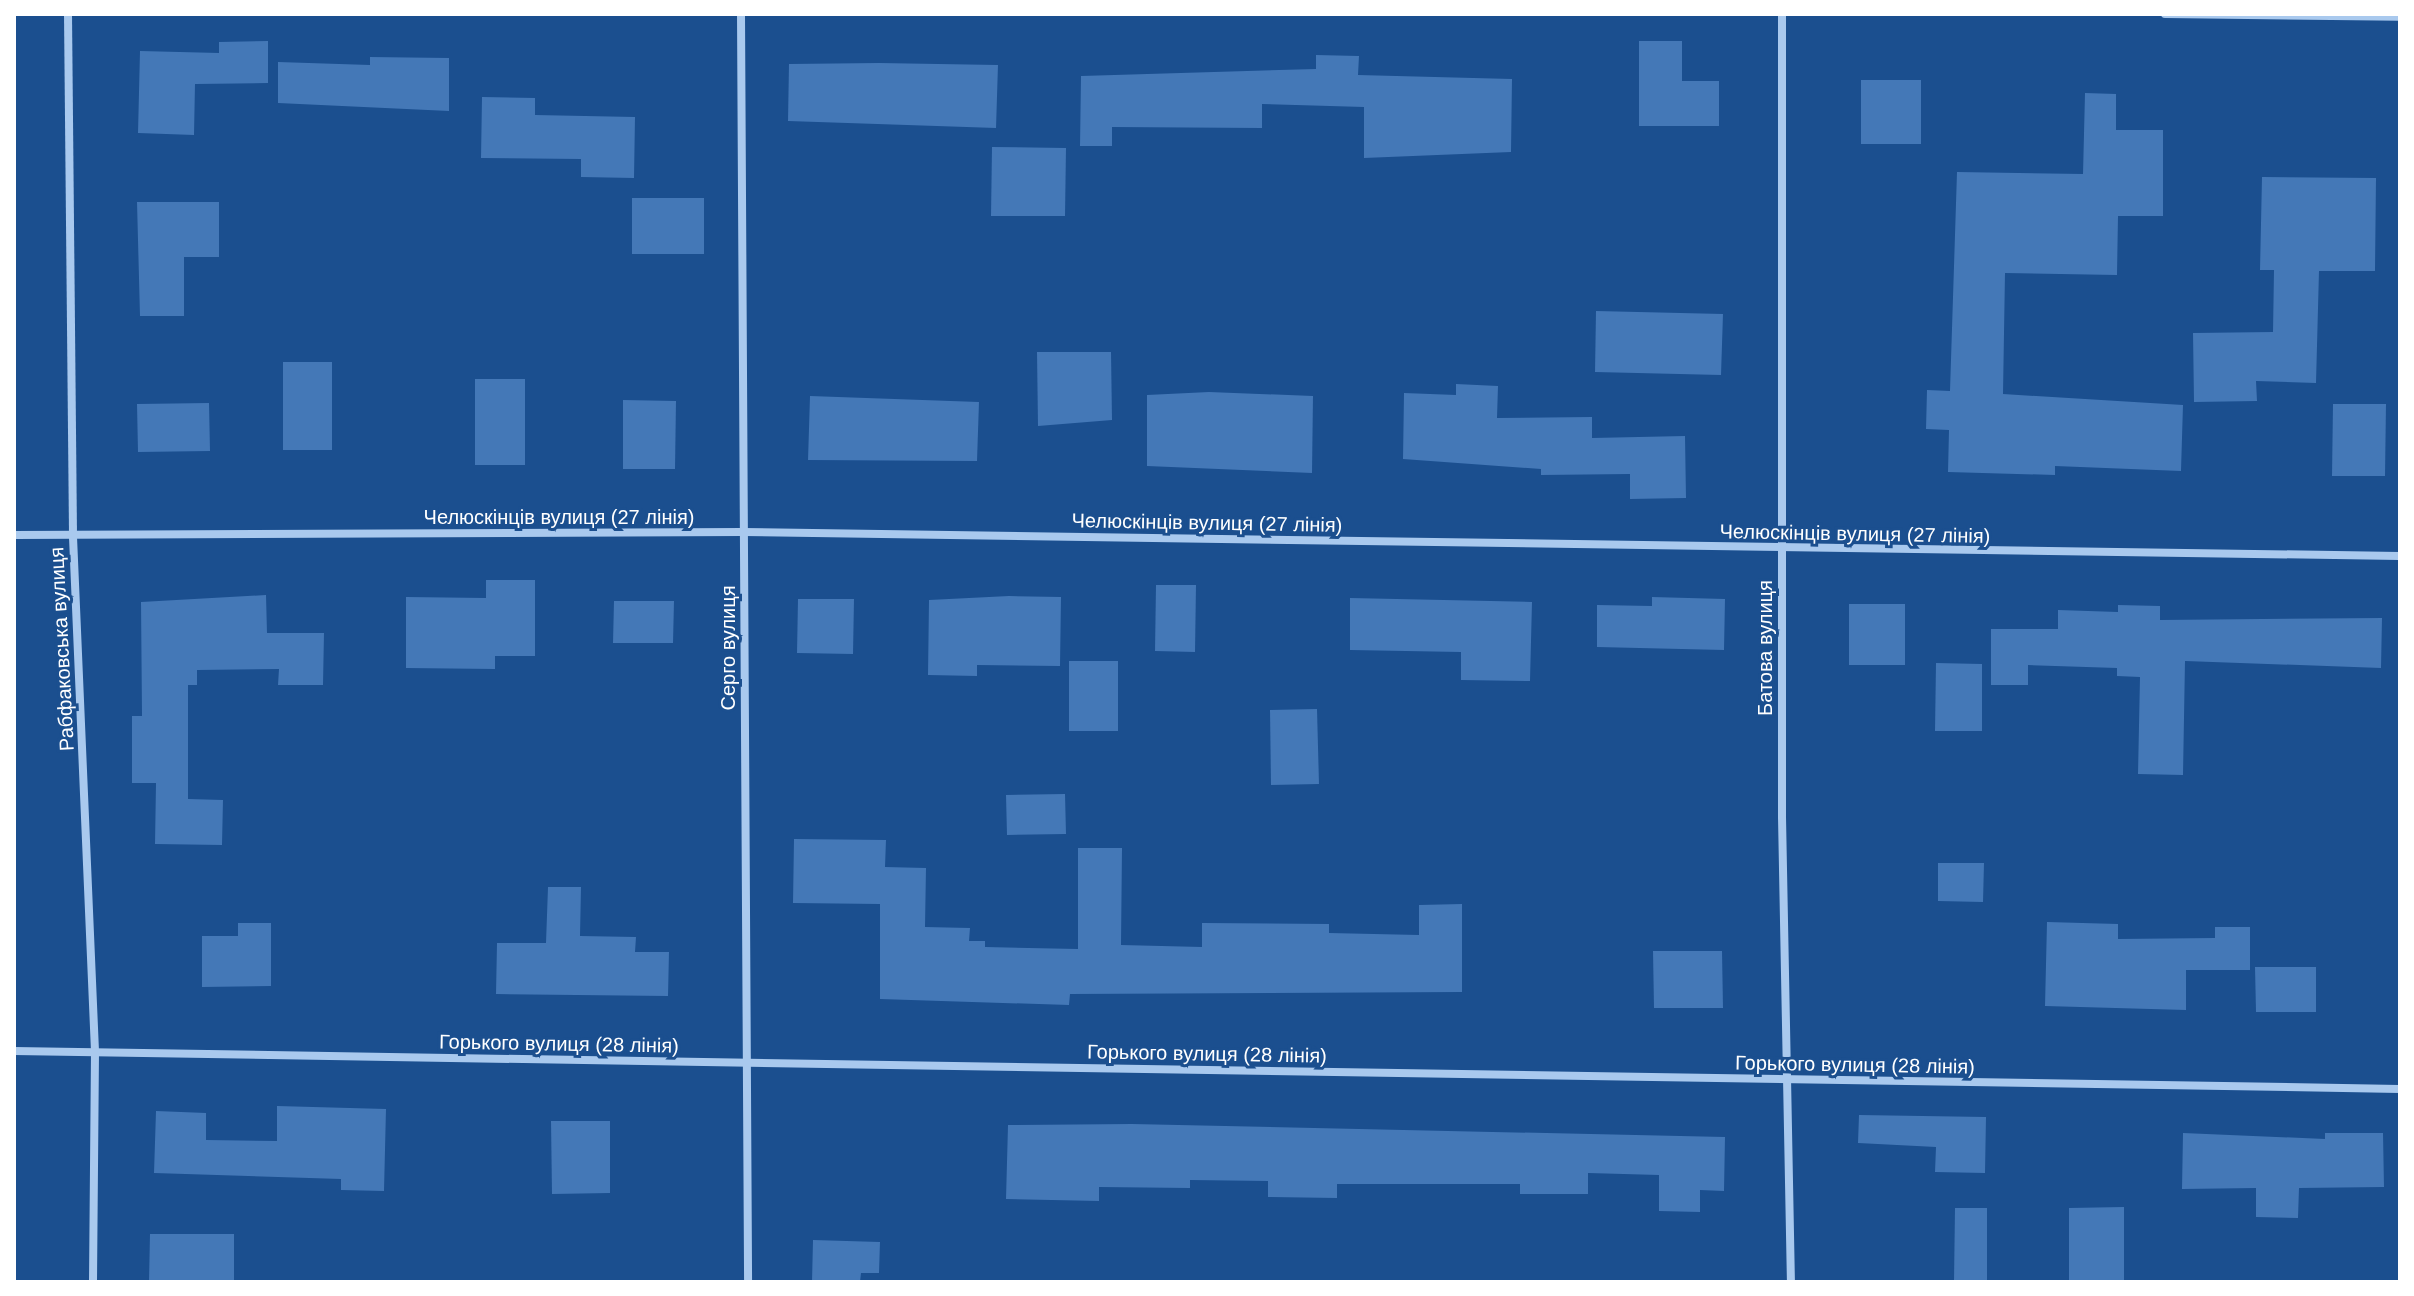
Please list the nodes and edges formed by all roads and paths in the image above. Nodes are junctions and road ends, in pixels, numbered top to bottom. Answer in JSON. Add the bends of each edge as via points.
{"nodes":[{"id":1,"x":68,"y":14,"type":"edge"},
{"id":2,"x":741,"y":14,"type":"edge"},
{"id":3,"x":1782,"y":14,"type":"edge"},
{"id":4,"x":2165,"y":14,"type":"edge"},
{"id":5,"x":2400,"y":17,"type":"edge"},
{"id":6,"x":743,"y":532,"type":"junction"},
{"id":7,"x":14,"y":535,"type":"edge"},
{"id":8,"x":73,"y":537,"type":"junction"},
{"id":9,"x":1781,"y":549,"type":"junction"},
{"id":10,"x":2400,"y":556,"type":"edge"},
{"id":11,"x":14,"y":1051,"type":"edge"},
{"id":12,"x":95,"y":1052,"type":"junction"},
{"id":13,"x":746,"y":1063,"type":"junction"},
{"id":14,"x":1786,"y":1080,"type":"junction"},
{"id":15,"x":2400,"y":1089,"type":"edge"},
{"id":16,"x":93,"y":1282,"type":"edge"},
{"id":17,"x":748,"y":1282,"type":"edge"},
{"id":18,"x":1791,"y":1282,"type":"edge"}],
"edges":[{"from":1,"to":8,"type":"street","name":"Рабфаковська вулиця"},
{"from":2,"to":6,"type":"street","name":"Серго вулиця"},
{"from":3,"to":9,"type":"street","name":"Батова вулиця"},
{"from":4,"to":5,"type":"street"},
{"from":6,"to":8,"type":"street","name":"Челюскінців вулиця (27 лiнiя)"},
{"from":6,"to":9,"type":"street","name":"Челюскінців вулиця (27 лiнiя)"},
{"from":6,"to":13,"type":"street","name":"Серго вулиця"},
{"from":7,"to":8,"type":"street","name":"Челюскінців вулиця (27 лiнiя)"},
{"from":8,"to":12,"type":"street","name":"Рабфаковська вулиця"},
{"from":9,"to":10,"type":"street","name":"Челюскінців вулиця (27 лiнiя)"},
{"from":9,"to":14,"type":"street","name":"Батова вулиця"},
{"from":11,"to":12,"type":"street","name":"Горького вулиця (28 лiнiя)"},
{"from":12,"to":13,"type":"street","name":"Горького вулиця (28 лiнiя)"},
{"from":12,"to":16,"type":"street","name":"Рабфаковська вулиця"},
{"from":13,"to":14,"type":"street","name":"Горького вулиця (28 лiнiя)"},
{"from":13,"to":17,"type":"street","name":"Серго вулиця"},
{"from":14,"to":15,"type":"street","name":"Горького вулиця (28 лiнiя)"},
{"from":14,"to":18,"type":"street","name":"Батова вулиця"}]}
